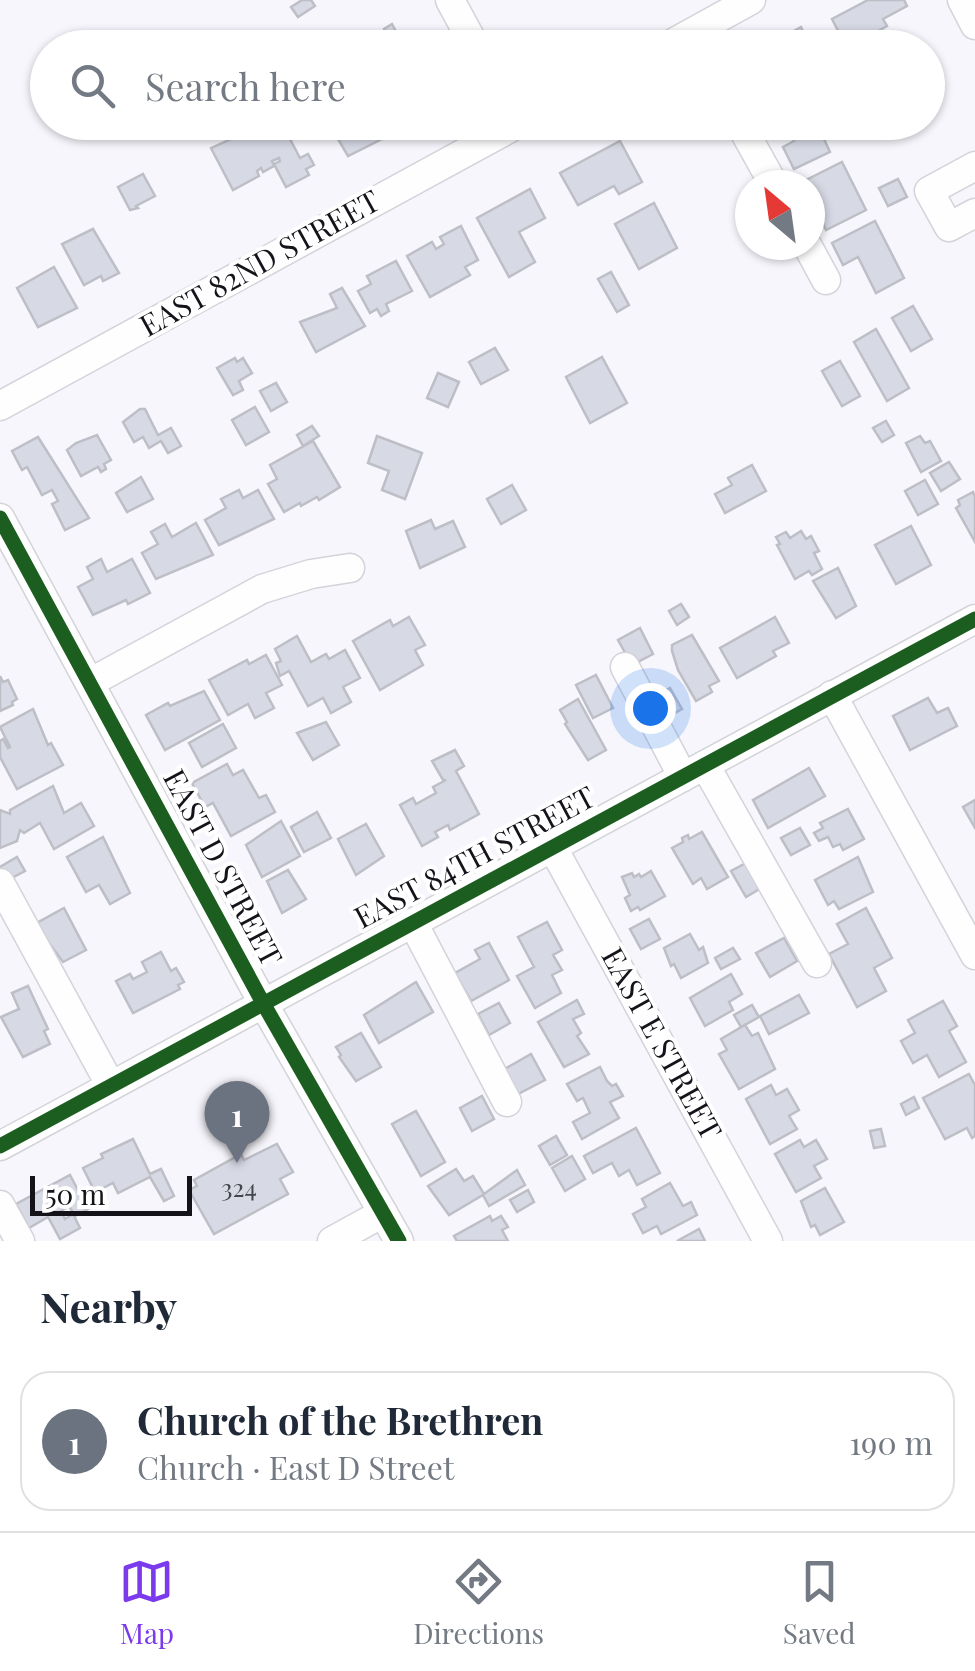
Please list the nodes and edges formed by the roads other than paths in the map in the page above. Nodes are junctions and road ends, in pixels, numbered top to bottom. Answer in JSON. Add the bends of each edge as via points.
{"nodes":[{"id":1,"x":450,"y":0,"type":"edge"},
{"id":2,"x":751,"y":0,"type":"edge"},
{"id":3,"x":962,"y":0,"type":"edge"},
{"id":4,"x":975,"y":25,"type":"edge"},
{"id":5,"x":466,"y":30,"type":"edge"},
{"id":6,"x":708,"y":30,"type":"edge"},
{"id":7,"x":485,"y":140,"type":"edge"},
{"id":8,"x":749,"y":140,"type":"edge"},
{"id":9,"x":975,"y":166,"type":"edge"},
{"id":10,"x":766,"y":170,"type":"edge"},
{"id":11,"x":975,"y":213,"type":"edge"},
{"id":12,"x":815,"y":260,"type":"edge"},
{"id":13,"x":826,"y":280,"type":"dead end"},
{"id":14,"x":0,"y":406,"type":"edge"},
{"id":15,"x":0,"y":518,"type":"edge"},
{"id":16,"x":350,"y":568,"type":"dead end"},
{"id":17,"x":975,"y":619,"type":"edge"},
{"id":18,"x":625,"y":667,"type":"dead end"},
{"id":19,"x":91,"y":682,"type":"junction"},
{"id":20,"x":832,"y":695,"type":"junction"},
{"id":21,"x":694,"y":771,"type":"junction"},
{"id":22,"x":554,"y":848,"type":"junction"},
{"id":23,"x":0,"y":883,"type":"edge"},
{"id":24,"x":413,"y":923,"type":"junction"},
{"id":25,"x":975,"y":954,"type":"edge"},
{"id":26,"x":817,"y":964,"type":"dead end"},
{"id":27,"x":263,"y":1003,"type":"junction"},
{"id":28,"x":111,"y":1086,"type":"junction"},
{"id":29,"x":507,"y":1102,"type":"dead end"},
{"id":30,"x":0,"y":1146,"type":"edge"},
{"id":31,"x":0,"y":1205,"type":"edge"},
{"id":32,"x":383,"y":1213,"type":"junction"},
{"id":33,"x":20,"y":1241,"type":"edge"},
{"id":34,"x":332,"y":1241,"type":"edge"},
{"id":35,"x":399,"y":1241,"type":"edge"},
{"id":36,"x":768,"y":1241,"type":"edge"}],
"edges":[{"from":1,"to":5,"type":"street"},
{"from":2,"to":6,"type":"street"},
{"from":3,"to":4,"type":"street"},
{"from":7,"to":14,"type":"street","name":"EAST 82ND STREET"},
{"from":8,"to":10,"type":"street"},
{"from":9,"to":11,"type":"street","via":[[930,191],[949,227]]},
{"from":12,"to":13,"type":"street"},
{"from":15,"to":19,"type":"street","name":"EAST D STREET"},
{"from":16,"to":19,"type":"street","via":[[262,589]]},
{"from":17,"to":20,"type":"street","name":"EAST 84TH STREET"},
{"from":18,"to":21,"type":"street"},
{"from":19,"to":27,"type":"street","name":"EAST D STREET"},
{"from":20,"to":21,"type":"street","name":"EAST 84TH STREET"},
{"from":20,"to":25,"type":"street"},
{"from":21,"to":22,"type":"street","name":"EAST 84TH STREET"},
{"from":21,"to":26,"type":"street"},
{"from":22,"to":24,"type":"street","name":"EAST 84TH STREET"},
{"from":22,"to":36,"type":"street","name":"EAST E STREET"},
{"from":23,"to":28,"type":"street"},
{"from":24,"to":27,"type":"street","name":"EAST 84TH STREET"},
{"from":24,"to":29,"type":"street"},
{"from":27,"to":28,"type":"street","name":"EAST 84TH STREET"},
{"from":27,"to":32,"type":"street","name":"EAST D STREET"},
{"from":28,"to":30,"type":"street","name":"EAST 84TH STREET"},
{"from":31,"to":33,"type":"street"},
{"from":32,"to":34,"type":"street"},
{"from":32,"to":35,"type":"street","name":"EAST D STREET"}]}
